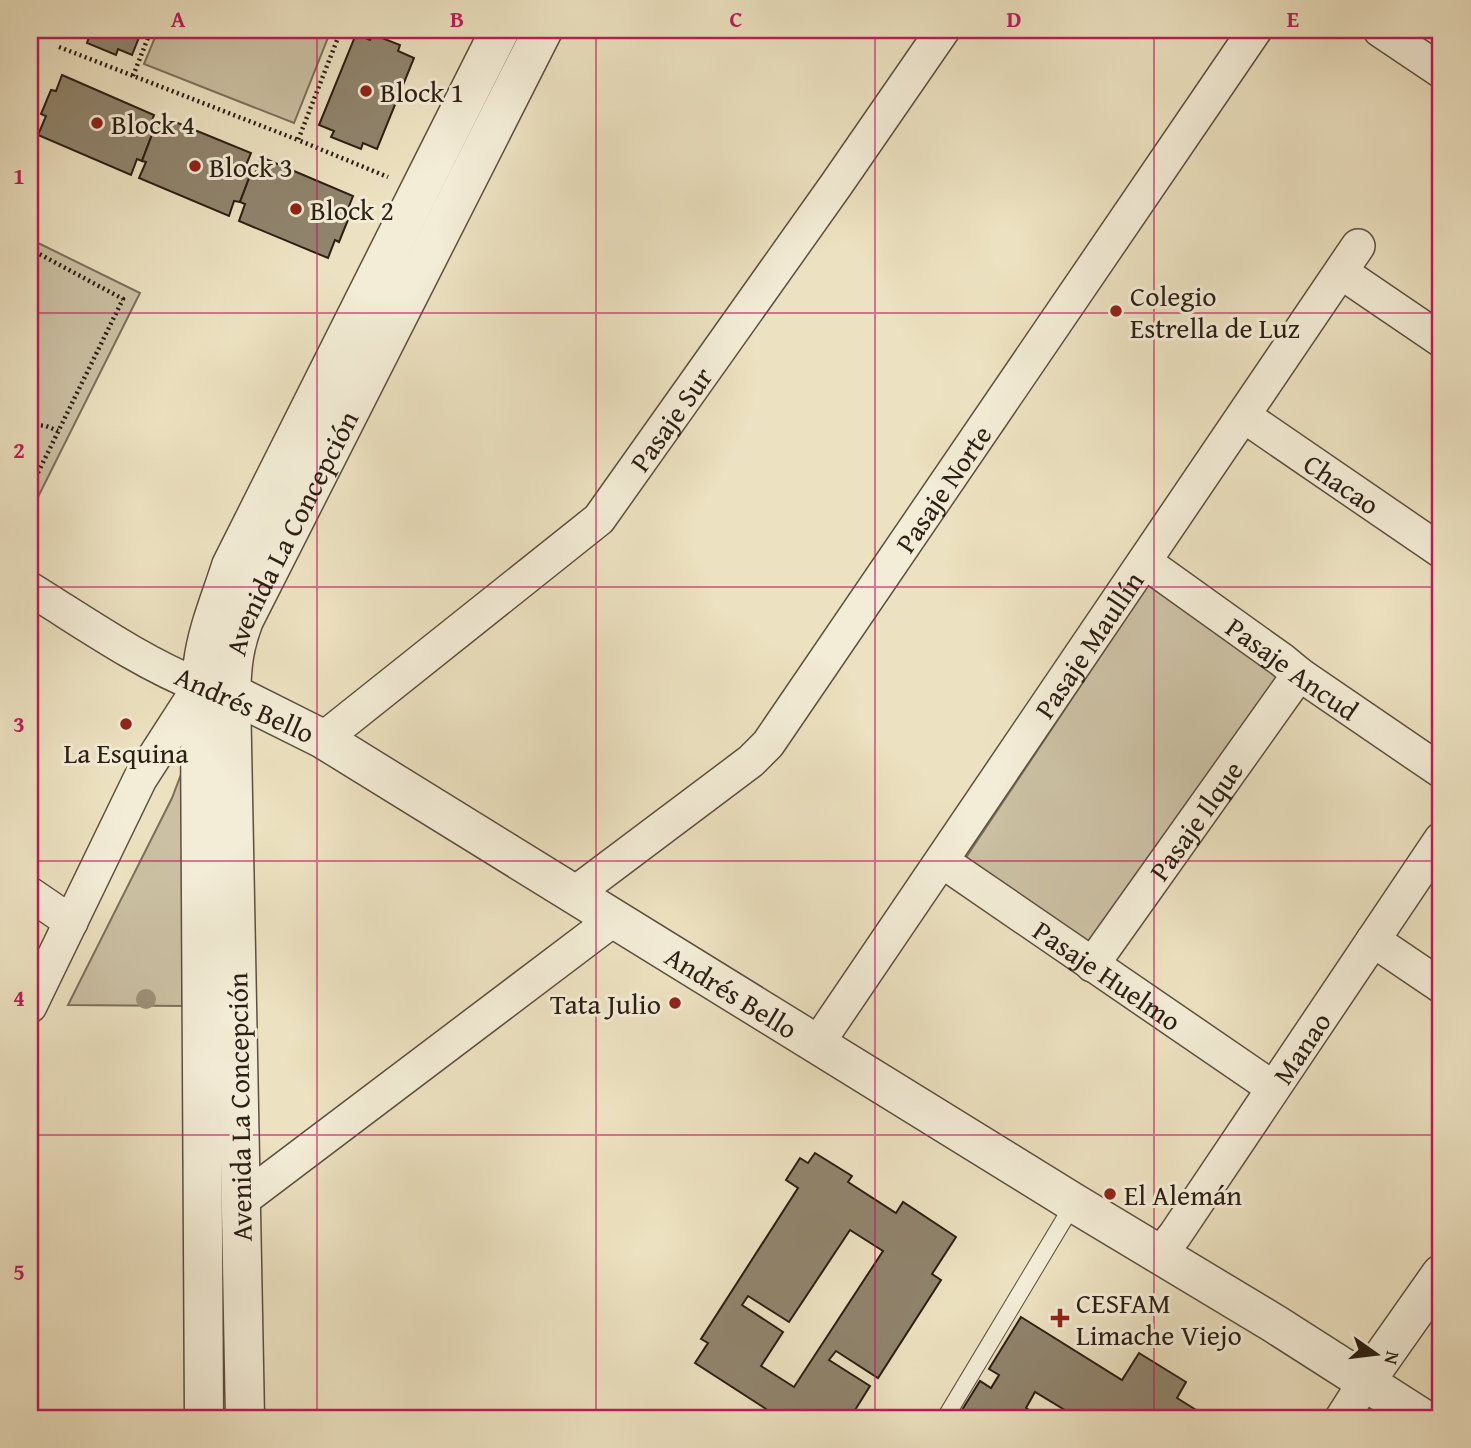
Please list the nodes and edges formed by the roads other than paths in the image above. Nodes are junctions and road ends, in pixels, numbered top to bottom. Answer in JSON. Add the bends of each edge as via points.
{"nodes":[{"id":1,"x":500,"y":30,"type":"edge"},
{"id":2,"x":543,"y":30,"type":"edge"},
{"id":3,"x":943,"y":30,"type":"edge"},
{"id":4,"x":1255,"y":30,"type":"edge"},
{"id":5,"x":1380,"y":30,"type":"edge"},
{"id":6,"x":1441,"y":71,"type":"edge"},
{"id":7,"x":1441,"y":340,"type":"edge"},
{"id":8,"x":1244,"y":416,"type":"junction"},
{"id":9,"x":1441,"y":551,"type":"edge"},
{"id":10,"x":1145,"y":562,"type":"junction"},
{"id":11,"x":30,"y":589,"type":"edge"},
{"id":12,"x":1299,"y":674,"type":"junction"},
{"id":13,"x":216,"y":690,"type":"junction"},
{"id":14,"x":323,"y":739,"type":"junction"},
{"id":15,"x":1441,"y":771,"type":"edge"},
{"id":16,"x":1441,"y":839,"type":"edge"},
{"id":17,"x":942,"y":861,"type":"junction"},
{"id":18,"x":30,"y":894,"type":"edge"},
{"id":19,"x":574,"y":894,"type":"junction"},
{"id":20,"x":614,"y":919,"type":"junction"},
{"id":21,"x":71,"y":922,"type":"junction"},
{"id":22,"x":1373,"y":940,"type":"junction"},
{"id":23,"x":1092,"y":965,"type":"junction"},
{"id":24,"x":1441,"y":986,"type":"edge"},
{"id":25,"x":30,"y":1006,"type":"edge"},
{"id":26,"x":817,"y":1044,"type":"junction"},
{"id":27,"x":1273,"y":1088,"type":"junction"},
{"id":28,"x":241,"y":1201,"type":"junction"},
{"id":29,"x":1074,"y":1203,"type":"junction"},
{"id":30,"x":1160,"y":1254,"type":"junction"},
{"id":31,"x":1441,"y":1274,"type":"edge"},
{"id":32,"x":1365,"y":1382,"type":"junction"},
{"id":33,"x":205,"y":1418,"type":"edge"},
{"id":34,"x":245,"y":1418,"type":"edge"},
{"id":35,"x":945,"y":1418,"type":"edge"},
{"id":36,"x":1342,"y":1418,"type":"edge"},
{"id":37,"x":1422,"y":1418,"type":"edge"}],
"edges":[{"from":1,"to":13,"type":"street","name":"Avenida La Concepción","via":[[231,566],[203,661]]},
{"from":2,"to":13,"type":"street","name":"Avenida La Concepción","via":[[244,620],[232,665]]},
{"from":3,"to":14,"type":"street","name":"Pasaje Sur","via":[[600,519]]},
{"from":4,"to":19,"type":"street","name":"Pasaje Norte","via":[[768,744]]},
{"from":5,"to":6,"type":"street"},
{"from":7,"to":8,"type":"street","name":"Pasaje Maullín","via":[[1349,259]]},
{"from":8,"to":9,"type":"street","name":"Chacao"},
{"from":8,"to":10,"type":"street","name":"Pasaje Maullín"},
{"from":10,"to":12,"type":"street","name":"Pasaje Ancud"},
{"from":10,"to":17,"type":"street","name":"Pasaje Maullín"},
{"from":11,"to":13,"type":"street","name":"Andrés Bello","via":[[145,659]]},
{"from":12,"to":15,"type":"street","name":"Pasaje Ancud"},
{"from":12,"to":23,"type":"street","name":"Pasaje Ilque"},
{"from":13,"to":14,"type":"street","name":"Andrés Bello"},
{"from":13,"to":21,"type":"street","via":[[141,779]]},
{"from":13,"to":28,"type":"street","name":"Avenida La Concepción"},
{"from":13,"to":33,"type":"street","name":"Avenida La Concepción"},
{"from":14,"to":19,"type":"street","name":"Andrés Bello"},
{"from":16,"to":22,"type":"street","name":"Manao"},
{"from":17,"to":23,"type":"street","name":"Pasaje Huelmo"},
{"from":17,"to":26,"type":"street","name":"Pasaje Maullín"},
{"from":18,"to":21,"type":"street"},
{"from":19,"to":20,"type":"street","name":"Andrés Bello"},
{"from":20,"to":26,"type":"street","name":"Andrés Bello"},
{"from":20,"to":28,"type":"street"},
{"from":21,"to":25,"type":"street"},
{"from":22,"to":24,"type":"street"},
{"from":22,"to":27,"type":"street","name":"Manao"},
{"from":23,"to":27,"type":"street","name":"Pasaje Huelmo"},
{"from":26,"to":29,"type":"street","name":"Andrés Bello"},
{"from":27,"to":30,"type":"street","name":"Manao"},
{"from":28,"to":34,"type":"street","name":"Avenida La Concepción"},
{"from":29,"to":30,"type":"street","name":"Andrés Bello"},
{"from":29,"to":35,"type":"lane"},
{"from":30,"to":32,"type":"street","name":"Andrés Bello"},
{"from":31,"to":32,"type":"street"},
{"from":32,"to":36,"type":"street"},
{"from":32,"to":37,"type":"street","name":"Andrés Bello"}]}
